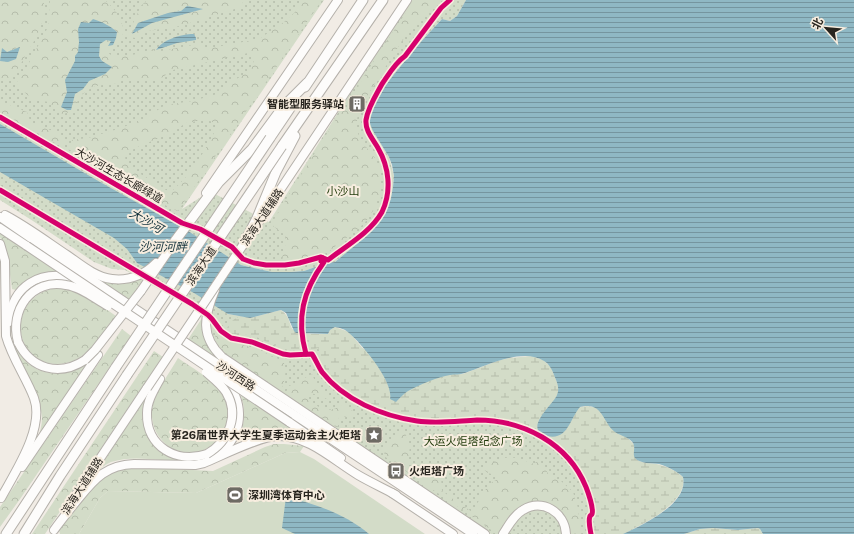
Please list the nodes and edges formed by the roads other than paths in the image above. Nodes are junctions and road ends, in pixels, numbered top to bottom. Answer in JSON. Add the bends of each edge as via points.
{"nodes":[{"id":1,"x":338,"y":0,"type":"edge"},
{"id":2,"x":384,"y":0,"type":"edge"},
{"id":3,"x":407,"y":0,"type":"edge"},
{"id":4,"x":362,"y":1,"type":"edge"},
{"id":5,"x":267,"y":136,"type":"junction"},
{"id":6,"x":285,"y":148,"type":"junction"},
{"id":7,"x":0,"y":212,"type":"edge"},
{"id":8,"x":0,"y":217,"type":"edge"},
{"id":9,"x":0,"y":228,"type":"edge"},
{"id":10,"x":32,"y":240,"type":"junction"},
{"id":11,"x":175,"y":241,"type":"junction"},
{"id":12,"x":0,"y":244,"type":"edge"},
{"id":13,"x":243,"y":245,"type":"junction"},
{"id":14,"x":224,"y":274,"type":"junction"},
{"id":15,"x":141,"y":291,"type":"junction"},
{"id":16,"x":120,"y":299,"type":"junction"},
{"id":17,"x":7,"y":317,"type":"junction"},
{"id":18,"x":141,"y":322,"type":"junction"},
{"id":19,"x":188,"y":327,"type":"junction"},
{"id":20,"x":183,"y":341,"type":"junction"},
{"id":21,"x":175,"y":346,"type":"junction"},
{"id":22,"x":341,"y":445,"type":"junction"},
{"id":23,"x":231,"y":448,"type":"junction"},
{"id":24,"x":210,"y":456,"type":"junction"},
{"id":25,"x":389,"y":468,"type":"junction"},
{"id":26,"x":396,"y":495,"type":"junction"},
{"id":27,"x":0,"y":498,"type":"edge"},
{"id":28,"x":53,"y":532,"type":"edge"},
{"id":29,"x":5,"y":534,"type":"edge"},
{"id":30,"x":24,"y":534,"type":"edge"},
{"id":31,"x":453,"y":534,"type":"edge"},
{"id":32,"x":473,"y":534,"type":"edge"},
{"id":33,"x":485,"y":534,"type":"edge"},
{"id":34,"x":503,"y":534,"type":"edge"},
{"id":35,"x":566,"y":534,"type":"edge"}],
"edges":[{"from":1,"to":11,"type":"main road"},
{"from":2,"to":6,"type":"highway","name":"滨海大道","via":[[313,100]]},
{"from":3,"to":13,"type":"main road","name":"滨海大道辅路"},
{"from":4,"to":5,"type":"highway","name":"滨海大道","via":[[307,83]]},
{"from":5,"to":11,"type":"highway","via":[[219,182]]},
{"from":5,"to":29,"type":"highway","name":"滨海大道","bridge":true},
{"from":6,"to":13,"type":"highway","via":[[257,218]]},
{"from":6,"to":30,"type":"highway","name":"滨海大道","bridge":true,"via":[[127,375]]},
{"from":7,"to":10,"type":"main road"},
{"from":8,"to":10,"type":"main road","name":"沙河西路"},
{"from":9,"to":10,"type":"main road","name":"沙河西路"},
{"from":10,"to":11,"type":"main road","via":[[98,275],[119,280],[133,278],[148,271]]},
{"from":10,"to":16,"type":"main road","name":"沙河西路"},
{"from":10,"to":18,"type":"main road","name":"沙河西路","bridge":true},
{"from":11,"to":15,"type":"main road"},
{"from":12,"to":17,"type":"main road","via":[[6,271]]},
{"from":13,"to":14,"type":"main road","name":"滨海大道辅路","bridge":true},
{"from":14,"to":19,"type":"main road","name":"滨海大道辅路","bridge":true},
{"from":14,"to":25,"type":"main road","bridge":true,"via":[[207,311],[209,339],[214,348],[227,362]]},
{"from":15,"to":18,"type":"main road","bridge":true,"via":[[95,350],[79,364],[66,369],[43,367],[32,360],[18,342],[16,327],[18,313],[29,296],[47,285],[54,284],[73,286]]},
{"from":15,"to":27,"type":"main road","bridge":true},
{"from":16,"to":17,"type":"main road","via":[[78,279],[44,276],[28,284],[21,291]]},
{"from":16,"to":20,"type":"main road","name":"沙河西路"},
{"from":17,"to":27,"type":"main road","via":[[6,336],[34,398],[37,420],[29,444]]},
{"from":18,"to":21,"type":"main road","name":"沙河西路","bridge":true},
{"from":19,"to":24,"type":"main road","bridge":true,"via":[[148,405],[147,420],[151,435],[162,448],[175,455],[190,458]]},
{"from":19,"to":28,"type":"main road","name":"滨海大道辅路","bridge":true},
{"from":20,"to":22,"type":"main road","name":"沙河西路"},
{"from":20,"to":23,"type":"main road","via":[[211,364],[232,388],[238,400],[237,428]]},
{"from":21,"to":24,"type":"main road","bridge":true,"via":[[217,382],[230,400],[232,415],[228,432]]},
{"from":21,"to":26,"type":"main road","name":"沙河西路","bridge":true},
{"from":22,"to":25,"type":"main road"},
{"from":22,"to":32,"type":"main road","name":"沙河西路"},
{"from":23,"to":24,"type":"main road","via":[[220,455]]},
{"from":23,"to":26,"type":"main road","via":[[278,436],[295,438],[308,443],[358,475]]},
{"from":24,"to":28,"type":"main road","via":[[195,465],[126,464],[112,468],[92,482]]},
{"from":25,"to":33,"type":"main road"},
{"from":26,"to":31,"type":"main road","name":"沙河西路"},
{"from":34,"to":35,"type":"main road","via":[[516,516],[526,508],[539,505],[552,509],[562,519]]}]}
